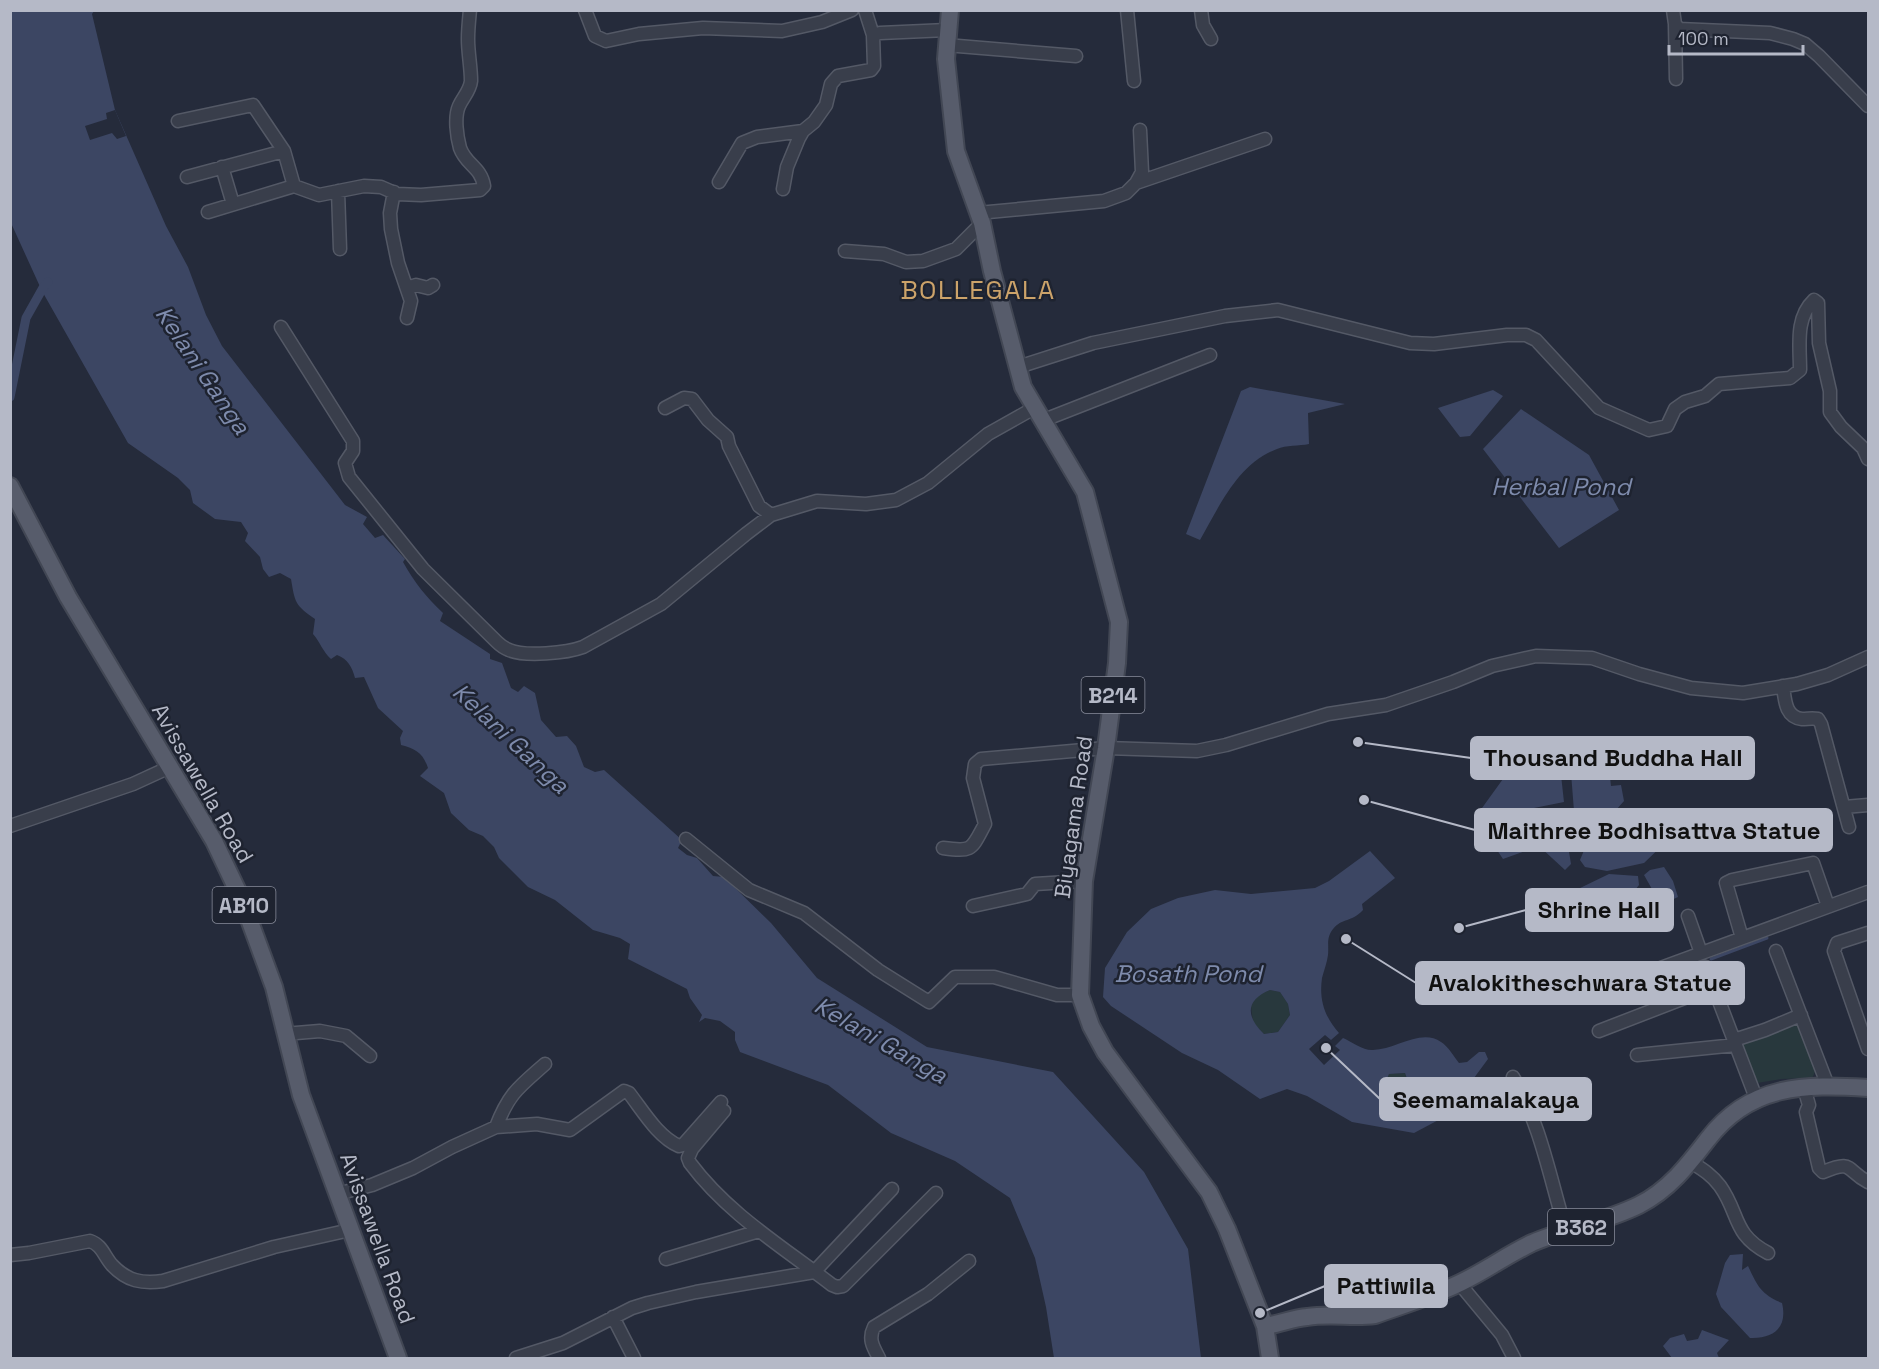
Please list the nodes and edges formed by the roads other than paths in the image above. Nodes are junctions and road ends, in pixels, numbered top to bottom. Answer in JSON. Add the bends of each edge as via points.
{"nodes":[{"id":1,"x":470,"y":10,"type":"edge"},
{"id":2,"x":585,"y":10,"type":"edge"},
{"id":3,"x":852,"y":10,"type":"edge"},
{"id":4,"x":865,"y":10,"type":"edge"},
{"id":5,"x":950,"y":10,"type":"edge"},
{"id":6,"x":1127,"y":10,"type":"edge"},
{"id":7,"x":1201,"y":10,"type":"edge"},
{"id":8,"x":1673,"y":10,"type":"edge"},
{"id":9,"x":1675,"y":24,"type":"junction"},
{"id":10,"x":873,"y":35,"type":"junction"},
{"id":11,"x":947,"y":38,"type":"junction"},
{"id":12,"x":1211,"y":39,"type":"dead end"},
{"id":13,"x":1076,"y":56,"type":"dead end"},
{"id":14,"x":1676,"y":79,"type":"dead end"},
{"id":15,"x":1134,"y":81,"type":"dead end"},
{"id":16,"x":1869,"y":106,"type":"edge"},
{"id":17,"x":178,"y":121,"type":"dead end"},
{"id":18,"x":1140,"y":130,"type":"dead end"},
{"id":19,"x":803,"y":131,"type":"junction"},
{"id":20,"x":1265,"y":139,"type":"dead end"},
{"id":21,"x":284,"y":151,"type":"junction"},
{"id":22,"x":222,"y":167,"type":"junction"},
{"id":23,"x":187,"y":177,"type":"dead end"},
{"id":24,"x":719,"y":182,"type":"dead end"},
{"id":25,"x":1136,"y":183,"type":"junction"},
{"id":26,"x":294,"y":186,"type":"junction"},
{"id":27,"x":783,"y":189,"type":"dead end"},
{"id":28,"x":338,"y":191,"type":"junction"},
{"id":29,"x":394,"y":192,"type":"junction"},
{"id":30,"x":233,"y":204,"type":"junction"},
{"id":31,"x":208,"y":212,"type":"dead end"},
{"id":32,"x":980,"y":218,"type":"junction"},
{"id":33,"x":340,"y":249,"type":"dead end"},
{"id":34,"x":846,"y":251,"type":"dead end"},
{"id":35,"x":433,"y":285,"type":"dead end"},
{"id":36,"x":413,"y":297,"type":"junction"},
{"id":37,"x":407,"y":318,"type":"dead end"},
{"id":38,"x":281,"y":327,"type":"dead end"},
{"id":39,"x":1210,"y":355,"type":"dead end"},
{"id":40,"x":1018,"y":368,"type":"junction"},
{"id":41,"x":665,"y":408,"type":"dead end"},
{"id":42,"x":1040,"y":414,"type":"junction"},
{"id":43,"x":1869,"y":459,"type":"edge"},
{"id":44,"x":10,"y":486,"type":"edge"},
{"id":45,"x":771,"y":515,"type":"junction"},
{"id":46,"x":1869,"y":657,"type":"edge"},
{"id":47,"x":1783,"y":686,"type":"junction"},
{"id":48,"x":1106,"y":748,"type":"junction"},
{"id":49,"x":170,"y":767,"type":"junction"},
{"id":50,"x":1869,"y":805,"type":"edge"},
{"id":51,"x":1844,"y":807,"type":"junction"},
{"id":52,"x":10,"y":826,"type":"edge"},
{"id":53,"x":1849,"y":827,"type":"dead end"},
{"id":54,"x":686,"y":839,"type":"dead end"},
{"id":55,"x":943,"y":848,"type":"dead end"},
{"id":56,"x":1084,"y":881,"type":"junction"},
{"id":57,"x":1869,"y":892,"type":"edge"},
{"id":58,"x":973,"y":906,"type":"dead end"},
{"id":59,"x":1828,"y":906,"type":"junction"},
{"id":60,"x":1688,"y":916,"type":"dead end"},
{"id":61,"x":1869,"y":933,"type":"edge"},
{"id":62,"x":1742,"y":938,"type":"junction"},
{"id":63,"x":1776,"y":951,"type":"dead end"},
{"id":64,"x":1701,"y":953,"type":"junction"},
{"id":65,"x":1706,"y":967,"type":"dead end"},
{"id":66,"x":1713,"y":987,"type":"junction"},
{"id":67,"x":1598,"y":991,"type":"dead end"},
{"id":68,"x":1080,"y":995,"type":"junction"},
{"id":69,"x":1802,"y":1016,"type":"junction"},
{"id":70,"x":1599,"y":1031,"type":"dead end"},
{"id":71,"x":284,"y":1034,"type":"junction"},
{"id":72,"x":1735,"y":1042,"type":"junction"},
{"id":73,"x":1869,"y":1050,"type":"edge"},
{"id":74,"x":1637,"y":1055,"type":"dead end"},
{"id":75,"x":370,"y":1056,"type":"dead end"},
{"id":76,"x":545,"y":1064,"type":"dead end"},
{"id":77,"x":1513,"y":1077,"type":"dead end"},
{"id":78,"x":1827,"y":1086,"type":"junction"},
{"id":79,"x":1804,"y":1088,"type":"junction"},
{"id":80,"x":1869,"y":1088,"type":"edge"},
{"id":81,"x":1756,"y":1098,"type":"junction"},
{"id":82,"x":496,"y":1127,"type":"junction"},
{"id":83,"x":1691,"y":1162,"type":"junction"},
{"id":84,"x":1869,"y":1182,"type":"edge"},
{"id":85,"x":892,"y":1190,"type":"dead end"},
{"id":86,"x":936,"y":1193,"type":"dead end"},
{"id":87,"x":337,"y":1194,"type":"junction"},
{"id":88,"x":350,"y":1230,"type":"junction"},
{"id":89,"x":759,"y":1231,"type":"junction"},
{"id":90,"x":1566,"y":1232,"type":"junction"},
{"id":91,"x":1768,"y":1253,"type":"dead end"},
{"id":92,"x":10,"y":1255,"type":"edge"},
{"id":93,"x":666,"y":1259,"type":"dead end"},
{"id":94,"x":969,"y":1262,"type":"dead end"},
{"id":95,"x":814,"y":1272,"type":"junction"},
{"id":96,"x":1459,"y":1283,"type":"junction"},
{"id":97,"x":613,"y":1317,"type":"junction"},
{"id":98,"x":1265,"y":1326,"type":"junction"},
{"id":99,"x":398,"y":1359,"type":"edge"},
{"id":100,"x":516,"y":1359,"type":"edge"},
{"id":101,"x":634,"y":1359,"type":"edge"},
{"id":102,"x":879,"y":1359,"type":"edge"},
{"id":103,"x":1270,"y":1359,"type":"edge"},
{"id":104,"x":1514,"y":1359,"type":"edge"}],
"edges":[{"from":1,"to":29,"type":"street","via":[[471,84],[458,107],[456,125],[460,148],[466,161],[482,176],[484,186],[452,193]]},
{"from":2,"to":3,"type":"street","via":[[595,36],[606,41],[703,28],[782,31]]},
{"from":4,"to":10,"type":"street"},
{"from":5,"to":11,"type":"main road","name":"Biyagama Road","number":"B214"},
{"from":6,"to":15,"type":"street"},
{"from":7,"to":12,"type":"street"},
{"from":8,"to":9,"type":"street"},
{"from":9,"to":14,"type":"street"},
{"from":9,"to":16,"type":"street","via":[[1679,28],[1770,33],[1805,44]]},
{"from":10,"to":11,"type":"street"},
{"from":10,"to":19,"type":"street","via":[[874,66],[871,70],[838,76],[831,84],[826,105]]},
{"from":11,"to":13,"type":"street"},
{"from":11,"to":32,"type":"main road","name":"Biyagama Road","number":"B214","via":[[956,152]]},
{"from":17,"to":21,"type":"street","via":[[253,105]]},
{"from":18,"to":25,"type":"street","via":[[1142,172]]},
{"from":19,"to":24,"type":"street","via":[[742,143]]},
{"from":19,"to":27,"type":"street","via":[[787,167]]},
{"from":20,"to":25,"type":"street"},
{"from":21,"to":22,"type":"street"},
{"from":21,"to":26,"type":"street"},
{"from":22,"to":23,"type":"street"},
{"from":22,"to":30,"type":"street"},
{"from":25,"to":32,"type":"street","via":[[1126,193],[1104,201]]},
{"from":26,"to":28,"type":"street","via":[[319,195]]},
{"from":26,"to":30,"type":"street"},
{"from":28,"to":29,"type":"street","via":[[364,186]]},
{"from":28,"to":33,"type":"street"},
{"from":29,"to":36,"type":"street","via":[[391,230],[398,263]]},
{"from":30,"to":31,"type":"street"},
{"from":32,"to":34,"type":"street","via":[[956,249],[923,261],[906,262],[884,254]]},
{"from":32,"to":40,"type":"main road","name":"Biyagama Road","number":"B214"},
{"from":35,"to":36,"type":"street","via":[[416,285]]},
{"from":36,"to":37,"type":"street"},
{"from":38,"to":45,"type":"street","via":[[353,441],[353,451],[345,463],[349,477],[423,569],[510,651],[539,653],[583,647],[661,604]]},
{"from":39,"to":42,"type":"street"},
{"from":40,"to":42,"type":"main road","name":"Biyagama Road","number":"B214","via":[[1023,387]]},
{"from":40,"to":43,"type":"street","via":[[1093,343],[1225,316],[1278,310],[1410,343],[1434,345],[1507,334],[1526,335],[1536,340],[1599,408],[1649,430],[1667,426],[1675,409],[1705,396],[1719,384],[1790,378],[1800,370],[1800,326],[1804,309],[1814,300],[1818,303],[1830,412]]},
{"from":41,"to":45,"type":"street","via":[[684,398],[692,399],[727,437],[759,506]]},
{"from":42,"to":45,"type":"street","via":[[988,434],[928,483],[896,500],[866,504],[817,501]]},
{"from":42,"to":48,"type":"main road","name":"Biyagama Road","number":"B214","via":[[1085,492],[1116,606],[1119,640]]},
{"from":44,"to":49,"type":"main road","name":"Avissawella Road","number":"AB10","via":[[68,597]]},
{"from":46,"to":47,"type":"street","via":[[1828,675]]},
{"from":47,"to":48,"type":"street","via":[[1743,693],[1691,688],[1592,658],[1536,656],[1492,666],[1386,705],[1328,714],[1207,749]]},
{"from":47,"to":51,"type":"street","via":[[1792,716],[1818,719],[1821,724]]},
{"from":48,"to":55,"type":"street","via":[[981,759],[975,764],[973,778],[985,824],[973,846],[964,851]]},
{"from":48,"to":56,"type":"main road","name":"Biyagama Road","number":"B214"},
{"from":49,"to":52,"type":"street","via":[[133,784]]},
{"from":49,"to":71,"type":"main road","name":"Avissawella Road","number":"AB10","via":[[214,841],[242,900],[274,987]]},
{"from":50,"to":51,"type":"street"},
{"from":51,"to":53,"type":"street"},
{"from":54,"to":68,"type":"street","via":[[749,890],[804,913],[878,970],[929,1002],[955,977],[994,977],[1057,995]]},
{"from":56,"to":58,"type":"street","via":[[1035,884],[1027,894]]},
{"from":56,"to":68,"type":"main road","name":"Biyagama Road","number":"B214"},
{"from":57,"to":59,"type":"street"},
{"from":59,"to":62,"type":"street"},
{"from":59,"to":62,"type":"street","via":[[1813,863],[1732,880],[1726,883]]},
{"from":60,"to":64,"type":"street"},
{"from":61,"to":73,"type":"street","via":[[1838,943],[1834,951]]},
{"from":62,"to":64,"type":"street"},
{"from":63,"to":69,"type":"street"},
{"from":64,"to":67,"type":"street"},
{"from":65,"to":66,"type":"street"},
{"from":66,"to":70,"type":"street"},
{"from":66,"to":72,"type":"street"},
{"from":68,"to":98,"type":"main road","name":"Biyagama Road","number":"B214","via":[[1105,1052],[1209,1192]]},
{"from":69,"to":72,"type":"street"},
{"from":69,"to":78,"type":"street"},
{"from":71,"to":75,"type":"street","via":[[320,1031],[346,1036]]},
{"from":71,"to":87,"type":"main road","name":"Avissawella Road","number":"AB10","via":[[301,1095]]},
{"from":72,"to":74,"type":"street"},
{"from":72,"to":81,"type":"street"},
{"from":76,"to":82,"type":"street","via":[[515,1090]]},
{"from":77,"to":90,"type":"street","via":[[1527,1099],[1538,1129]]},
{"from":78,"to":79,"type":"main road","number":"B362"},
{"from":78,"to":80,"type":"main road","number":"B362"},
{"from":79,"to":81,"type":"main road","number":"B362"},
{"from":79,"to":84,"type":"street","via":[[1819,1168],[1823,1172],[1849,1166]]},
{"from":81,"to":83,"type":"main road","number":"B362","via":[[1734,1112]]},
{"from":82,"to":87,"type":"street","via":[[413,1168]]},
{"from":82,"to":89,"type":"street","via":[[537,1124],[570,1130],[624,1091],[653,1125],[679,1146],[723,1106],[688,1158],[732,1208]]},
{"from":83,"to":90,"type":"main road","number":"B362","via":[[1665,1189],[1640,1204]]},
{"from":83,"to":91,"type":"street","via":[[1722,1188],[1743,1234]]},
{"from":85,"to":95,"type":"street"},
{"from":86,"to":95,"type":"street","via":[[843,1286],[832,1285]]},
{"from":87,"to":88,"type":"main road","name":"Avissawella Road","number":"AB10"},
{"from":88,"to":92,"type":"street","via":[[274,1247],[146,1284],[129,1278],[112,1265],[97,1243],[90,1241]]},
{"from":88,"to":99,"type":"main road","name":"Avissawella Road","number":"AB10"},
{"from":89,"to":93,"type":"street"},
{"from":89,"to":95,"type":"street"},
{"from":90,"to":96,"type":"main road","number":"B362","via":[[1534,1242]]},
{"from":94,"to":102,"type":"street","via":[[928,1294],[874,1327],[870,1334]]},
{"from":95,"to":97,"type":"street","via":[[674,1296]]},
{"from":96,"to":98,"type":"main road","number":"B362","via":[[1375,1315],[1306,1317]]},
{"from":96,"to":104,"type":"street","via":[[1502,1335]]},
{"from":97,"to":100,"type":"street","via":[[563,1343]]},
{"from":97,"to":101,"type":"street"},
{"from":98,"to":103,"type":"main road","name":"Biyagama Road","number":"B214"}]}
